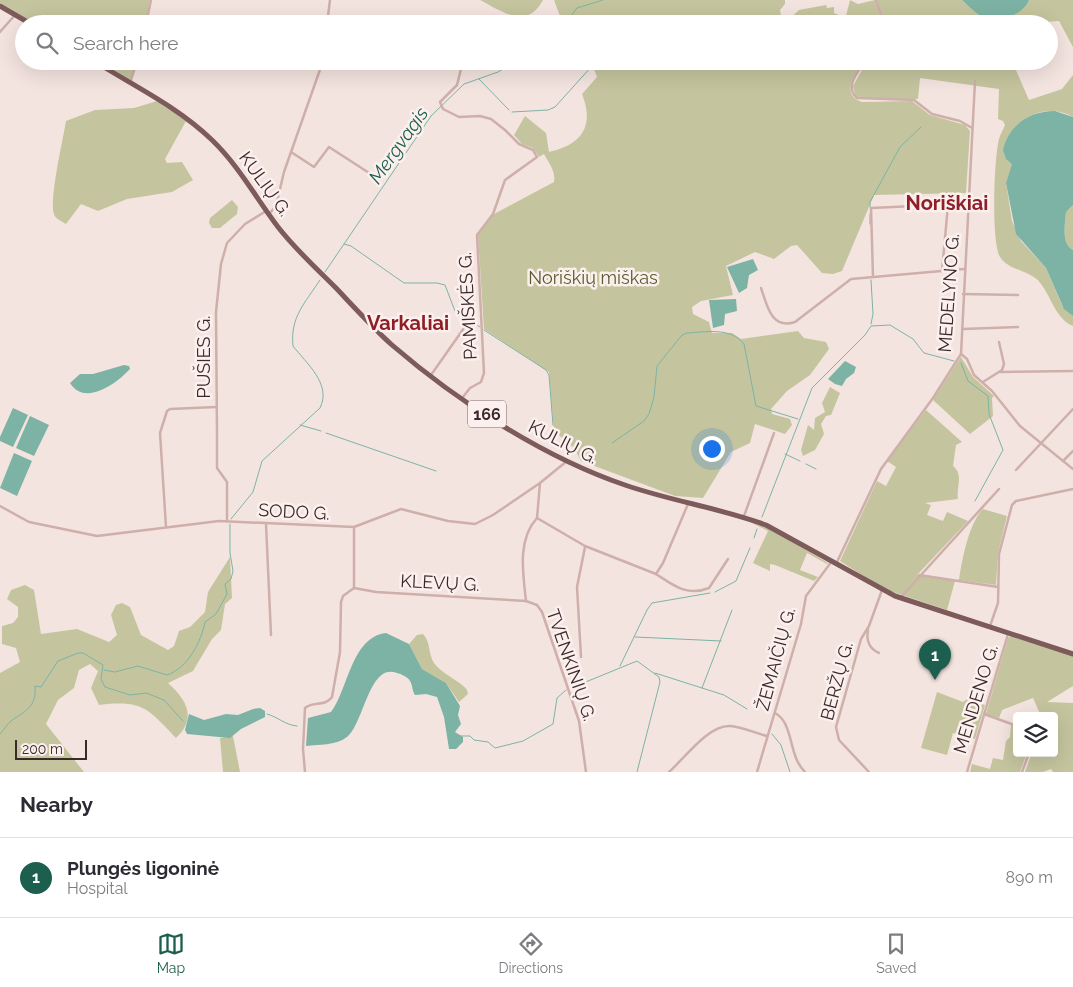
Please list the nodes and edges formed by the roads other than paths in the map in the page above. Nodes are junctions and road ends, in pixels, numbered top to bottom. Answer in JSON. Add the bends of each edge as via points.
{"nodes":[{"id":1,"x":151,"y":0,"type":"edge"},
{"id":2,"x":330,"y":0,"type":"edge"},
{"id":3,"x":876,"y":0,"type":"edge"},
{"id":4,"x":0,"y":6,"type":"edge"},
{"id":5,"x":15,"y":15,"type":"joint"},
{"id":6,"x":148,"y":15,"type":"edge"},
{"id":7,"x":328,"y":15,"type":"edge"},
{"id":8,"x":881,"y":15,"type":"edge"},
{"id":9,"x":0,"y":32,"type":"edge"},
{"id":10,"x":109,"y":70,"type":"edge"},
{"id":11,"x":134,"y":70,"type":"edge"},
{"id":12,"x":321,"y":70,"type":"edge"},
{"id":13,"x":461,"y":70,"type":"edge"},
{"id":14,"x":860,"y":70,"type":"edge"},
{"id":15,"x":975,"y":81,"type":"dead end"},
{"id":16,"x":130,"y":83,"type":"junction"},
{"id":17,"x":972,"y":128,"type":"junction"},
{"id":18,"x":291,"y":152,"type":"junction"},
{"id":19,"x":380,"y":180,"type":"dead end"},
{"id":20,"x":948,"y":205,"type":"dead end"},
{"id":21,"x":914,"y":206,"type":"dead end"},
{"id":22,"x":268,"y":213,"type":"junction"},
{"id":23,"x":964,"y":269,"type":"junction"},
{"id":24,"x":942,"y":271,"type":"junction"},
{"id":25,"x":873,"y":277,"type":"junction"},
{"id":26,"x":761,"y":288,"type":"dead end"},
{"id":27,"x":964,"y":294,"type":"junction"},
{"id":28,"x":1018,"y":295,"type":"dead end"},
{"id":29,"x":1018,"y":327,"type":"dead end"},
{"id":30,"x":464,"y":328,"type":"dead end"},
{"id":31,"x":963,"y":329,"type":"junction"},
{"id":32,"x":999,"y":342,"type":"dead end"},
{"id":33,"x":961,"y":354,"type":"junction"},
{"id":34,"x":1073,"y":371,"type":"edge"},
{"id":35,"x":1000,"y":372,"type":"junction"},
{"id":36,"x":430,"y":374,"type":"junction"},
{"id":37,"x":983,"y":382,"type":"junction"},
{"id":38,"x":462,"y":397,"type":"junction"},
{"id":39,"x":216,"y":407,"type":"junction"},
{"id":40,"x":1073,"y":409,"type":"edge"},
{"id":41,"x":774,"y":433,"type":"dead end"},
{"id":42,"x":1042,"y":444,"type":"junction"},
{"id":43,"x":1073,"y":451,"type":"edge"},
{"id":44,"x":567,"y":461,"type":"junction"},
{"id":45,"x":1063,"y":461,"type":"junction"},
{"id":46,"x":1073,"y":469,"type":"edge"},
{"id":47,"x":1016,"y":470,"type":"dead end"},
{"id":48,"x":540,"y":484,"type":"junction"},
{"id":49,"x":999,"y":488,"type":"dead end"},
{"id":50,"x":1073,"y":489,"type":"edge"},
{"id":51,"x":688,"y":504,"type":"junction"},
{"id":52,"x":0,"y":506,"type":"edge"},
{"id":53,"x":743,"y":517,"type":"junction"},
{"id":54,"x":537,"y":518,"type":"junction"},
{"id":55,"x":227,"y":521,"type":"junction"},
{"id":56,"x":266,"y":524,"type":"junction"},
{"id":57,"x":354,"y":527,"type":"junction"},
{"id":58,"x":166,"y":528,"type":"junction"},
{"id":59,"x":585,"y":546,"type":"junction"},
{"id":60,"x":728,"y":560,"type":"dead end"},
{"id":61,"x":835,"y":561,"type":"junction"},
{"id":62,"x":656,"y":574,"type":"junction"},
{"id":63,"x":919,"y":575,"type":"junction"},
{"id":64,"x":998,"y":587,"type":"junction"},
{"id":65,"x":354,"y":588,"type":"junction"},
{"id":66,"x":882,"y":590,"type":"junction"},
{"id":67,"x":900,"y":598,"type":"junction"},
{"id":68,"x":526,"y":600,"type":"junction"},
{"id":69,"x":990,"y":627,"type":"junction"},
{"id":70,"x":868,"y":629,"type":"junction"},
{"id":71,"x":1009,"y":633,"type":"junction"},
{"id":72,"x":271,"y":635,"type":"dead end"},
{"id":73,"x":879,"y":653,"type":"dead end"},
{"id":74,"x":1073,"y":654,"type":"edge"},
{"id":75,"x":581,"y":657,"type":"dead end"},
{"id":76,"x":775,"y":713,"type":"junction"},
{"id":77,"x":984,"y":714,"type":"junction"},
{"id":78,"x":1013,"y":725,"type":"edge"},
{"id":79,"x":767,"y":736,"type":"junction"},
{"id":80,"x":1028,"y":757,"type":"edge"},
{"id":81,"x":305,"y":772,"type":"edge"},
{"id":82,"x":586,"y":772,"type":"edge"},
{"id":83,"x":669,"y":772,"type":"edge"},
{"id":84,"x":757,"y":772,"type":"edge"},
{"id":85,"x":805,"y":772,"type":"edge"},
{"id":86,"x":869,"y":772,"type":"edge"},
{"id":87,"x":966,"y":772,"type":"edge"},
{"id":88,"x":1022,"y":772,"type":"edge"}],
"edges":[{"from":1,"to":6,"type":"street"},
{"from":2,"to":7,"type":"street"},
{"from":3,"to":8,"type":"street"},
{"from":4,"to":5,"type":"main road"},
{"from":5,"to":9,"type":"street"},
{"from":10,"to":16,"type":"main road","name":"KULIŲ G.","number":"166"},
{"from":11,"to":16,"type":"street"},
{"from":12,"to":18,"type":"street"},
{"from":13,"to":38,"type":"street","name":"PAMIŠKĖS G.","via":[[457,84],[440,105],[443,109],[459,117],[491,119],[519,144],[533,150],[537,157],[505,180],[493,214],[477,235],[484,373],[481,382]]},
{"from":14,"to":17,"type":"street","via":[[851,86],[857,98],[914,100],[932,114],[960,121]]},
{"from":15,"to":17,"type":"street","name":"MEDELYNO G."},
{"from":16,"to":22,"type":"main road","name":"KULIŲ G.","number":"166","via":[[180,112],[204,132],[230,159]]},
{"from":17,"to":23,"type":"street","name":"MEDELYNO G."},
{"from":18,"to":19,"type":"street","via":[[314,167],[329,147]]},
{"from":18,"to":22,"type":"street","via":[[276,206]]},
{"from":20,"to":24,"type":"street"},
{"from":21,"to":25,"type":"street","via":[[871,208]]},
{"from":22,"to":36,"type":"main road","name":"KULIŲ G.","number":"166","via":[[293,244],[372,326]]},
{"from":22,"to":39,"type":"street","name":"PUŠIES G.","via":[[245,224],[223,251],[217,302]]},
{"from":23,"to":24,"type":"street"},
{"from":23,"to":27,"type":"street","name":"MEDELYNO G."},
{"from":24,"to":25,"type":"street"},
{"from":25,"to":26,"type":"street","via":[[851,280],[795,322],[784,324],[769,314]]},
{"from":27,"to":28,"type":"street"},
{"from":27,"to":31,"type":"street","name":"MEDELYNO G."},
{"from":29,"to":31,"type":"street"},
{"from":30,"to":36,"type":"street"},
{"from":31,"to":33,"type":"street","name":"MEDELYNO G."},
{"from":32,"to":35,"type":"street","via":[[1004,364]]},
{"from":33,"to":37,"type":"street"},
{"from":33,"to":61,"type":"street","name":"MEDELYNO G.","via":[[880,469]]},
{"from":34,"to":35,"type":"street"},
{"from":35,"to":37,"type":"street"},
{"from":36,"to":38,"type":"main road","name":"KULIŲ G.","number":"166"},
{"from":37,"to":42,"type":"street","via":[[1020,426]]},
{"from":38,"to":44,"type":"main road","name":"KULIŲ G.","number":"166","via":[[511,430]]},
{"from":39,"to":55,"type":"street","name":"PUŠIES G.","via":[[218,468],[227,482]]},
{"from":39,"to":58,"type":"street","via":[[170,409],[167,412],[160,433]]},
{"from":40,"to":42,"type":"street"},
{"from":41,"to":53,"type":"street"},
{"from":42,"to":45,"type":"street"},
{"from":42,"to":47,"type":"street"},
{"from":43,"to":45,"type":"street"},
{"from":44,"to":48,"type":"street","name":"SODO G."},
{"from":44,"to":51,"type":"main road","name":"KULIŲ G.","number":"166","via":[[625,485]]},
{"from":45,"to":46,"type":"street"},
{"from":48,"to":54,"type":"street"},
{"from":48,"to":57,"type":"street","name":"SODO G.","via":[[475,524],[448,521],[401,508]]},
{"from":49,"to":63,"type":"street"},
{"from":50,"to":64,"type":"street","via":[[1016,501],[1012,505],[999,554]]},
{"from":51,"to":53,"type":"main road","name":"KULIŲ G.","number":"166"},
{"from":51,"to":62,"type":"street"},
{"from":52,"to":58,"type":"street","name":"SODO G.","via":[[29,522],[97,536]]},
{"from":53,"to":61,"type":"main road","name":"KULIŲ G.","number":"166","via":[[783,532]]},
{"from":54,"to":59,"type":"street"},
{"from":54,"to":68,"type":"street","name":"TVENKINIŲ G.","via":[[530,526],[522,551]]},
{"from":55,"to":56,"type":"street","name":"SODO G."},
{"from":55,"to":58,"type":"street","name":"SODO G."},
{"from":56,"to":57,"type":"street","name":"SODO G."},
{"from":56,"to":72,"type":"street"},
{"from":57,"to":65,"type":"street"},
{"from":59,"to":62,"type":"street"},
{"from":59,"to":75,"type":"street","via":[[577,587]]},
{"from":60,"to":62,"type":"street","via":[[709,588],[704,590],[688,592]]},
{"from":61,"to":66,"type":"main road","name":"KULIŲ G.","number":"166"},
{"from":61,"to":76,"type":"street","name":"ŽEMAIČIŲ G.","via":[[806,596]]},
{"from":63,"to":64,"type":"street"},
{"from":63,"to":67,"type":"street"},
{"from":64,"to":69,"type":"street","via":[[998,603]]},
{"from":65,"to":68,"type":"street","name":"KLEVŲ G."},
{"from":65,"to":81,"type":"street","via":[[343,596],[341,602],[340,652],[332,697],[328,702],[305,708]]},
{"from":66,"to":67,"type":"main road","name":"KULIŲ G.","number":"166"},
{"from":66,"to":70,"type":"street","name":"BERŽŲ G."},
{"from":67,"to":69,"type":"main road","number":"166"},
{"from":68,"to":82,"type":"street","name":"TVENKINIŲ G.","via":[[537,605],[542,612],[579,721]]},
{"from":69,"to":71,"type":"main road","number":"166"},
{"from":70,"to":73,"type":"street","via":[[869,644]]},
{"from":70,"to":86,"type":"street","name":"BERŽŲ G.","via":[[861,639],[836,728],[839,740]]},
{"from":71,"to":74,"type":"main road","number":"166"},
{"from":71,"to":77,"type":"street","name":"MENDENO G."},
{"from":76,"to":79,"type":"street","name":"ŽEMAIČIŲ G."},
{"from":76,"to":85,"type":"street","via":[[785,723],[795,758]]},
{"from":77,"to":78,"type":"street"},
{"from":77,"to":87,"type":"street","name":"MENDENO G."},
{"from":79,"to":83,"type":"street","via":[[732,726],[717,728]]},
{"from":79,"to":84,"type":"street","name":"ŽEMAIČIŲ G."},
{"from":80,"to":88,"type":"street"}]}
